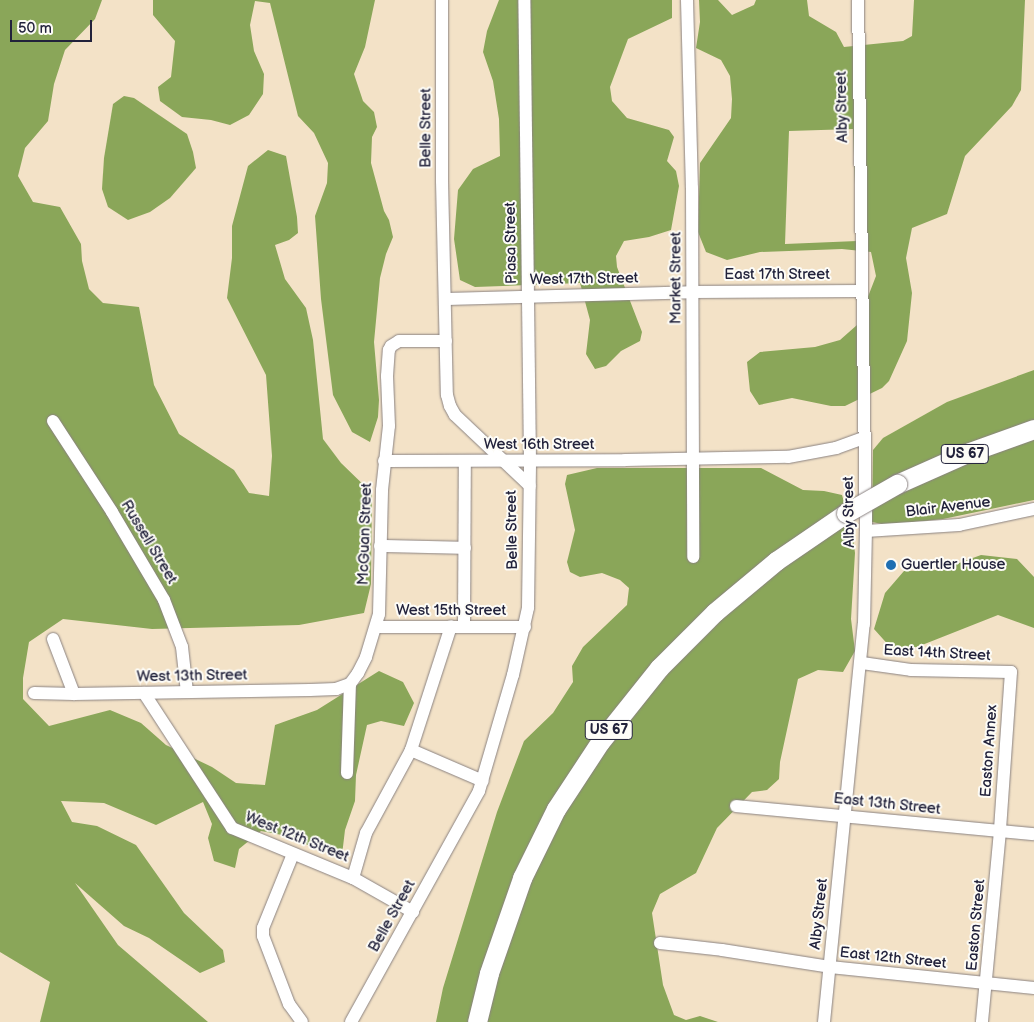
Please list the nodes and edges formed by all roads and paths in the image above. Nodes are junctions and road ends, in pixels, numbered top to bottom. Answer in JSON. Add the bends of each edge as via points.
{"nodes":[{"id":1,"x":442,"y":0,"type":"edge"},
{"id":2,"x":524,"y":0,"type":"edge"},
{"id":3,"x":687,"y":0,"type":"edge"},
{"id":4,"x":858,"y":0,"type":"edge"},
{"id":5,"x":862,"y":291,"type":"junction"},
{"id":6,"x":692,"y":292,"type":"junction"},
{"id":7,"x":528,"y":296,"type":"junction"},
{"id":8,"x":447,"y":299,"type":"junction"},
{"id":9,"x":446,"y":341,"type":"junction"},
{"id":10,"x":54,"y":421,"type":"dead end"},
{"id":11,"x":1034,"y":430,"type":"edge"},
{"id":12,"x":864,"y":438,"type":"junction"},
{"id":13,"x":694,"y":459,"type":"junction"},
{"id":14,"x":384,"y":461,"type":"junction"},
{"id":15,"x":465,"y":461,"type":"junction"},
{"id":16,"x":504,"y":461,"type":"junction"},
{"id":17,"x":530,"y":461,"type":"junction"},
{"id":18,"x":530,"y":486,"type":"junction"},
{"id":19,"x":1034,"y":509,"type":"edge"},
{"id":20,"x":866,"y":530,"type":"junction"},
{"id":21,"x":380,"y":546,"type":"junction"},
{"id":22,"x":464,"y":548,"type":"junction"},
{"id":23,"x":694,"y":557,"type":"dead end"},
{"id":24,"x":451,"y":626,"type":"junction"},
{"id":25,"x":464,"y":626,"type":"junction"},
{"id":26,"x":377,"y":627,"type":"junction"},
{"id":27,"x":525,"y":627,"type":"junction"},
{"id":28,"x":53,"y":639,"type":"dead end"},
{"id":29,"x":862,"y":663,"type":"junction"},
{"id":30,"x":1011,"y":672,"type":"joint"},
{"id":31,"x":350,"y":684,"type":"junction"},
{"id":32,"x":34,"y":692,"type":"dead end"},
{"id":33,"x":187,"y":692,"type":"junction"},
{"id":34,"x":144,"y":693,"type":"junction"},
{"id":35,"x":74,"y":694,"type":"junction"},
{"id":36,"x":411,"y":750,"type":"junction"},
{"id":37,"x":347,"y":773,"type":"dead end"},
{"id":38,"x":483,"y":781,"type":"junction"},
{"id":39,"x":736,"y":806,"type":"dead end"},
{"id":40,"x":846,"y":816,"type":"junction"},
{"id":41,"x":1000,"y":831,"type":"junction"},
{"id":42,"x":1034,"y":834,"type":"edge"},
{"id":43,"x":293,"y":854,"type":"junction"},
{"id":44,"x":353,"y":878,"type":"junction"},
{"id":45,"x":412,"y":912,"type":"junction"},
{"id":46,"x":660,"y":943,"type":"dead end"},
{"id":47,"x":830,"y":967,"type":"junction"},
{"id":48,"x":987,"y":984,"type":"junction"},
{"id":49,"x":1034,"y":988,"type":"edge"},
{"id":50,"x":302,"y":1022,"type":"edge"},
{"id":51,"x":351,"y":1022,"type":"edge"},
{"id":52,"x":477,"y":1022,"type":"edge"},
{"id":53,"x":824,"y":1022,"type":"edge"},
{"id":54,"x":982,"y":1022,"type":"edge"}],
"edges":[{"from":1,"to":8,"type":"street","name":"Belle Street","via":[[442,181]]},
{"from":2,"to":7,"type":"street","name":"Piasa Street"},
{"from":3,"to":6,"type":"street","name":"Market Street"},
{"from":4,"to":5,"type":"street","name":"Alby Street"},
{"from":5,"to":6,"type":"street","name":"East 17th Street"},
{"from":5,"to":12,"type":"street","name":"Alby Street"},
{"from":6,"to":7,"type":"street","name":"West 17th Street"},
{"from":6,"to":13,"type":"street","name":"Market Street"},
{"from":7,"to":8,"type":"street","name":"West 17th Street"},
{"from":7,"to":17,"type":"street","name":"Piasa Street"},
{"from":8,"to":9,"type":"street","name":"Belle Street"},
{"from":9,"to":14,"type":"street","name":"McGuan Street","via":[[399,341],[391,346],[387,376],[389,426]]},
{"from":9,"to":16,"type":"street","name":"Belle Street","via":[[450,406],[455,415]]},
{"from":10,"to":33,"type":"street","name":"Russell Street","via":[[164,600],[182,647]]},
{"from":11,"to":52,"type":"highway","number":"US 67","bridge":true,"via":[[968,453],[897,484],[846,513],[776,561],[715,612],[659,668],[600,742],[556,809],[522,878],[489,973]]},
{"from":12,"to":13,"type":"street","name":"West 16th Street","via":[[806,455]]},
{"from":12,"to":20,"type":"street","name":"Alby Street"},
{"from":13,"to":17,"type":"street","name":"West 16th Street"},
{"from":13,"to":23,"type":"street","name":"Market Street"},
{"from":14,"to":15,"type":"street","name":"West 16th Street"},
{"from":14,"to":21,"type":"street","name":"McGuan Street"},
{"from":15,"to":16,"type":"street","name":"West 16th Street"},
{"from":15,"to":22,"type":"street"},
{"from":16,"to":17,"type":"street","name":"West 16th Street"},
{"from":16,"to":18,"type":"street","name":"Belle Street"},
{"from":17,"to":18,"type":"street","name":"Piasa Street"},
{"from":18,"to":27,"type":"street","name":"Belle Street"},
{"from":19,"to":20,"type":"street","name":"Blair Avenue","via":[[960,524]]},
{"from":20,"to":29,"type":"street","name":"Alby Street"},
{"from":21,"to":22,"type":"street"},
{"from":21,"to":26,"type":"street","name":"McGuan Street"},
{"from":22,"to":25,"type":"street"},
{"from":24,"to":25,"type":"street","name":"West 15th Street"},
{"from":24,"to":26,"type":"street","name":"West 15th Street"},
{"from":24,"to":36,"type":"street"},
{"from":25,"to":27,"type":"street","name":"West 15th Street"},
{"from":26,"to":31,"type":"street","name":"McGuan Street"},
{"from":27,"to":38,"type":"street","name":"Belle Street"},
{"from":28,"to":35,"type":"street"},
{"from":29,"to":30,"type":"street","name":"East 14th Street","via":[[912,670]]},
{"from":29,"to":40,"type":"street","name":"Alby Street"},
{"from":30,"to":41,"type":"street","name":"Easton Annex"},
{"from":31,"to":33,"type":"street","name":"West 13th Street","via":[[310,690]]},
{"from":31,"to":37,"type":"street","name":"McGuan Street"},
{"from":32,"to":35,"type":"street","name":"West 13th Street"},
{"from":33,"to":34,"type":"street","name":"West 13th Street"},
{"from":34,"to":35,"type":"street","name":"West 13th Street"},
{"from":34,"to":43,"type":"street","name":"West 12th Street","via":[[228,824]]},
{"from":36,"to":38,"type":"street"},
{"from":36,"to":44,"type":"street","via":[[366,833]]},
{"from":38,"to":45,"type":"street","name":"Belle Street","via":[[468,814]]},
{"from":39,"to":40,"type":"street","name":"East 13th Street"},
{"from":40,"to":41,"type":"street","name":"East 13th Street"},
{"from":40,"to":47,"type":"street","name":"Alby Street"},
{"from":41,"to":42,"type":"street","name":"East 13th Street"},
{"from":41,"to":48,"type":"street","name":"Easton Street"},
{"from":43,"to":44,"type":"street","name":"West 12th Street"},
{"from":43,"to":50,"type":"street","via":[[263,928],[265,944],[289,1004]]},
{"from":44,"to":45,"type":"street","name":"West 12th Street"},
{"from":45,"to":51,"type":"street","name":"Belle Street"},
{"from":46,"to":47,"type":"street","name":"East 12th Street"},
{"from":47,"to":48,"type":"street","name":"East 12th Street"},
{"from":47,"to":53,"type":"street","name":"Alby Street"},
{"from":48,"to":49,"type":"street","name":"East 12th Street"},
{"from":48,"to":54,"type":"street","name":"Easton Street"}]}
